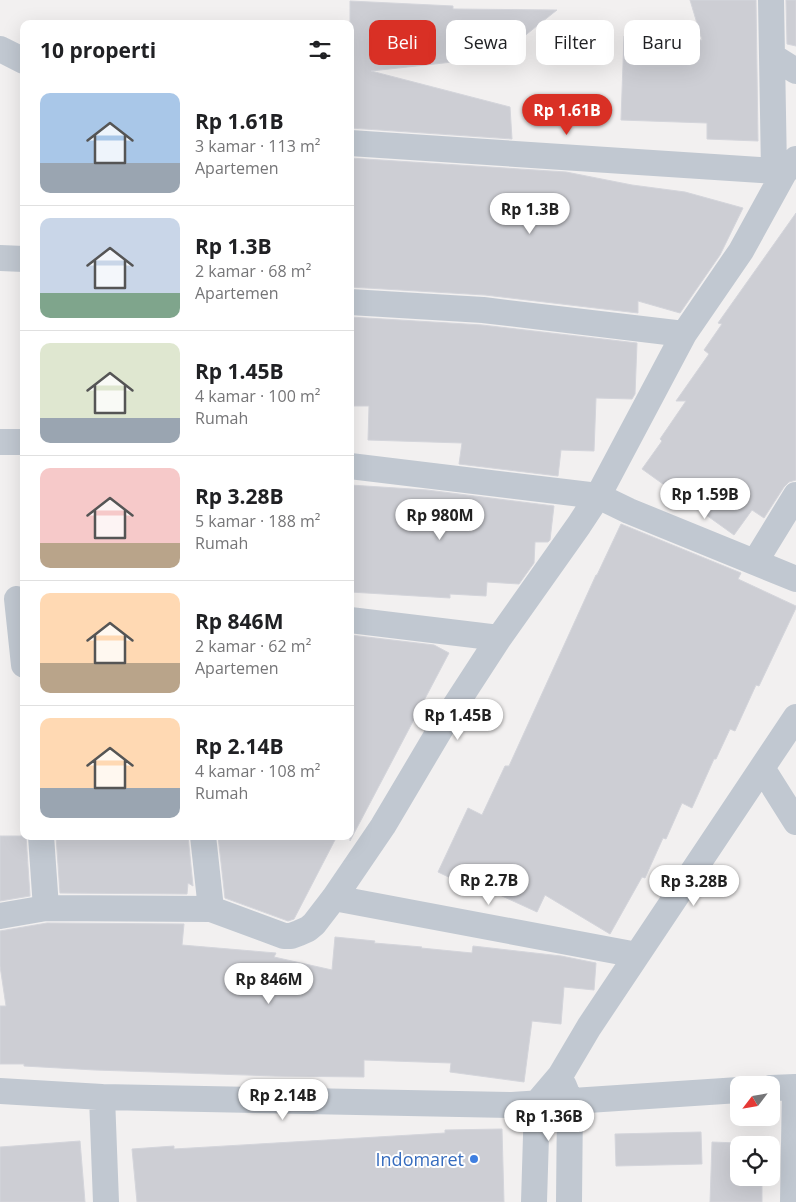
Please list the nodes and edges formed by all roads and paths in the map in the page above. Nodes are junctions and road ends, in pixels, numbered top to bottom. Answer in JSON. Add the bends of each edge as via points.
{"nodes":[{"id":1,"x":771,"y":0,"type":"edge"},
{"id":2,"x":0,"y":49,"type":"edge"},
{"id":3,"x":772,"y":56,"type":"junction"},
{"id":4,"x":20,"y":59,"type":"edge"},
{"id":5,"x":796,"y":71,"type":"edge"},
{"id":6,"x":354,"y":143,"type":"edge"},
{"id":7,"x":785,"y":167,"type":"edge"},
{"id":8,"x":0,"y":258,"type":"edge"},
{"id":9,"x":20,"y":259,"type":"edge"},
{"id":10,"x":354,"y":302,"type":"edge"},
{"id":11,"x":684,"y":334,"type":"junction"},
{"id":12,"x":0,"y":442,"type":"edge"},
{"id":13,"x":20,"y":442,"type":"edge"},
{"id":14,"x":354,"y":466,"type":"edge"},
{"id":15,"x":796,"y":495,"type":"edge"},
{"id":16,"x":598,"y":496,"type":"junction"},
{"id":17,"x":755,"y":562,"type":"junction"},
{"id":18,"x":796,"y":580,"type":"edge"},
{"id":19,"x":14,"y":599,"type":"edge"},
{"id":20,"x":354,"y":620,"type":"edge"},
{"id":21,"x":498,"y":638,"type":"junction"},
{"id":22,"x":20,"y":639,"type":"edge"},
{"id":23,"x":796,"y":717,"type":"edge"},
{"id":24,"x":762,"y":768,"type":"junction"},
{"id":25,"x":796,"y":822,"type":"edge"},
{"id":26,"x":41,"y":840,"type":"edge"},
{"id":27,"x":203,"y":840,"type":"edge"},
{"id":28,"x":334,"y":898,"type":"junction"},
{"id":29,"x":46,"y":908,"type":"junction"},
{"id":30,"x":211,"y":909,"type":"junction"},
{"id":31,"x":0,"y":916,"type":"edge"},
{"id":32,"x":637,"y":955,"type":"junction"},
{"id":33,"x":560,"y":1076,"type":"junction"},
{"id":34,"x":787,"y":1087,"type":"edge"},
{"id":35,"x":0,"y":1091,"type":"edge"},
{"id":36,"x":730,"y":1091,"type":"edge"},
{"id":37,"x":102,"y":1097,"type":"junction"},
{"id":38,"x":570,"y":1101,"type":"junction"},
{"id":39,"x":538,"y":1103,"type":"junction"},
{"id":40,"x":106,"y":1202,"type":"edge"},
{"id":41,"x":534,"y":1202,"type":"edge"},
{"id":42,"x":569,"y":1202,"type":"edge"},
{"id":43,"x":793,"y":1202,"type":"edge"}],
"edges":[{"from":1,"to":3,"type":"street"},
{"from":2,"to":4,"type":"street"},
{"from":3,"to":5,"type":"street"},
{"from":3,"to":7,"type":"street"},
{"from":6,"to":7,"type":"street"},
{"from":7,"to":11,"type":"street","via":[[741,251]]},
{"from":8,"to":9,"type":"street"},
{"from":10,"to":11,"type":"street","via":[[483,310]]},
{"from":11,"to":16,"type":"street"},
{"from":12,"to":13,"type":"street"},
{"from":14,"to":16,"type":"street"},
{"from":15,"to":17,"type":"street"},
{"from":16,"to":17,"type":"street"},
{"from":16,"to":21,"type":"street"},
{"from":17,"to":18,"type":"street"},
{"from":19,"to":22,"type":"street"},
{"from":20,"to":21,"type":"street"},
{"from":21,"to":28,"type":"street","via":[[383,826]]},
{"from":23,"to":24,"type":"street"},
{"from":24,"to":25,"type":"street"},
{"from":24,"to":32,"type":"street"},
{"from":26,"to":29,"type":"street"},
{"from":27,"to":30,"type":"street"},
{"from":28,"to":30,"type":"street","via":[[314,924],[291,936]]},
{"from":28,"to":32,"type":"street"},
{"from":29,"to":30,"type":"street"},
{"from":29,"to":31,"type":"street"},
{"from":32,"to":33,"type":"street"},
{"from":33,"to":38,"type":"street"},
{"from":33,"to":39,"type":"street"},
{"from":34,"to":43,"type":"street"},
{"from":35,"to":37,"type":"street"},
{"from":36,"to":38,"type":"street"},
{"from":37,"to":39,"type":"street"},
{"from":37,"to":40,"type":"street"},
{"from":38,"to":39,"type":"street"},
{"from":38,"to":42,"type":"street"},
{"from":39,"to":41,"type":"street"}]}
